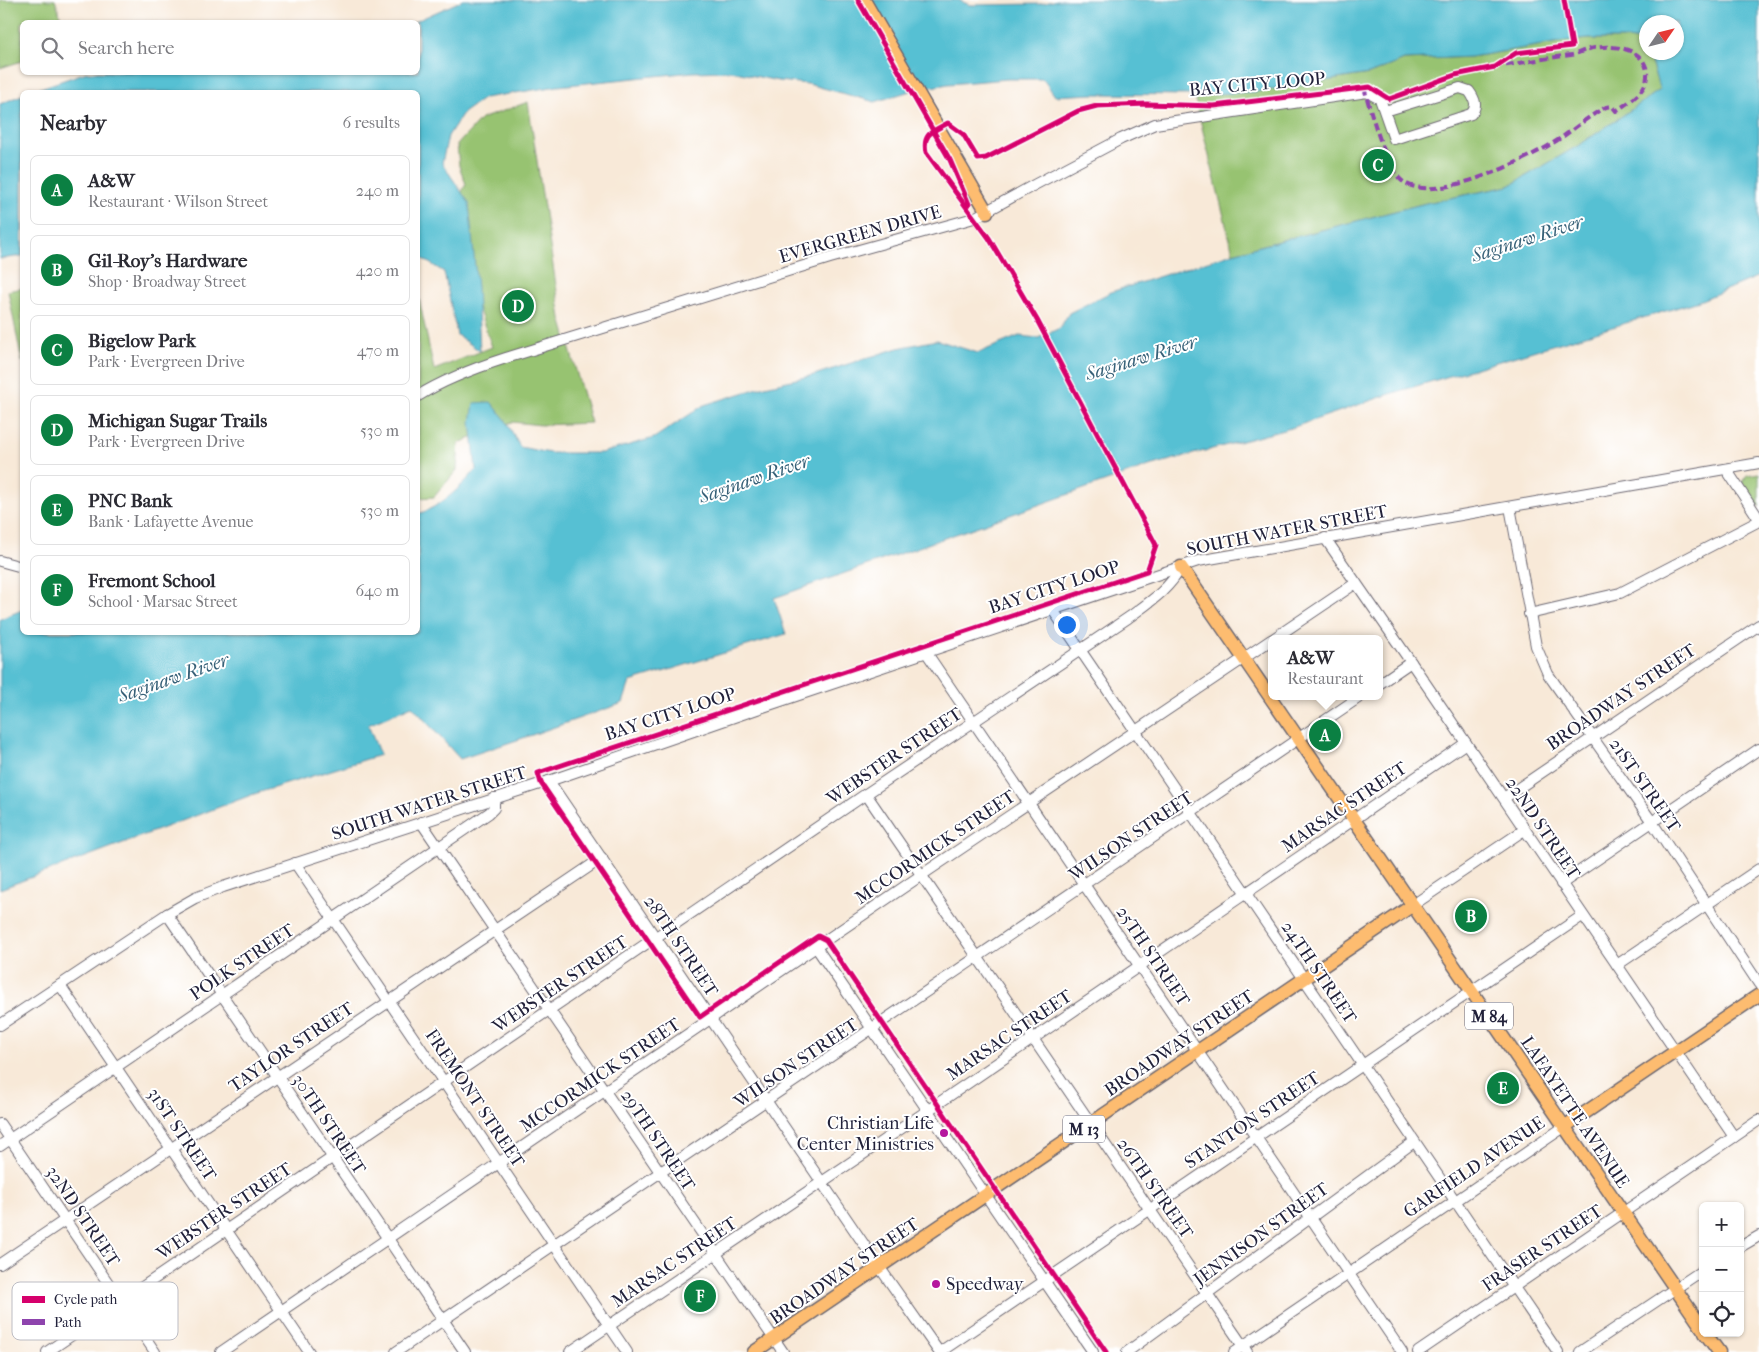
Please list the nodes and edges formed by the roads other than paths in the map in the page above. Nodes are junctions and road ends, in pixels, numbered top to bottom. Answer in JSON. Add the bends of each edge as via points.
{"nodes":[{"id":1,"x":864,"y":0,"type":"edge"},
{"id":2,"x":1384,"y":111,"type":"junction"},
{"id":3,"x":987,"y":212,"type":"junction"},
{"id":4,"x":420,"y":395,"type":"edge"},
{"id":5,"x":1759,"y":463,"type":"edge"},
{"id":6,"x":1726,"y":469,"type":"junction"},
{"id":7,"x":1510,"y":507,"type":"junction"},
{"id":8,"x":1759,"y":520,"type":"edge"},
{"id":9,"x":1325,"y":538,"type":"junction"},
{"id":10,"x":0,"y":561,"type":"edge"},
{"id":11,"x":20,"y":566,"type":"edge"},
{"id":12,"x":1181,"y":567,"type":"junction"},
{"id":13,"x":1356,"y":583,"type":"junction"},
{"id":14,"x":1053,"y":610,"type":"junction"},
{"id":15,"x":1529,"y":614,"type":"junction"},
{"id":16,"x":1759,"y":625,"type":"edge"},
{"id":17,"x":1279,"y":635,"type":"edge"},
{"id":18,"x":1268,"y":643,"type":"edge"},
{"id":19,"x":1080,"y":650,"type":"junction"},
{"id":20,"x":926,"y":652,"type":"junction"},
{"id":21,"x":1244,"y":658,"type":"junction"},
{"id":22,"x":1411,"y":662,"type":"junction"},
{"id":23,"x":1383,"y":681,"type":"edge"},
{"id":24,"x":1268,"y":692,"type":"edge"},
{"id":25,"x":1273,"y":700,"type":"edge"},
{"id":26,"x":1355,"y":700,"type":"edge"},
{"id":27,"x":973,"y":722,"type":"junction"},
{"id":28,"x":1135,"y":732,"type":"junction"},
{"id":29,"x":1593,"y":737,"type":"junction"},
{"id":30,"x":1300,"y":738,"type":"junction"},
{"id":31,"x":1466,"y":743,"type":"junction"},
{"id":32,"x":1759,"y":749,"type":"edge"},
{"id":33,"x":549,"y":781,"type":"junction"},
{"id":34,"x":866,"y":794,"type":"junction"},
{"id":35,"x":494,"y":798,"type":"junction"},
{"id":36,"x":1504,"y":798,"type":"junction"},
{"id":37,"x":1029,"y":803,"type":"junction"},
{"id":38,"x":1190,"y":812,"type":"junction"},
{"id":39,"x":1355,"y":820,"type":"junction"},
{"id":40,"x":421,"y":822,"type":"junction"},
{"id":41,"x":1652,"y":822,"type":"junction"},
{"id":42,"x":1524,"y":830,"type":"junction"},
{"id":43,"x":438,"y":847,"type":"junction"},
{"id":44,"x":602,"y":858,"type":"junction"},
{"id":45,"x":295,"y":864,"type":"junction"},
{"id":46,"x":1759,"y":869,"type":"edge"},
{"id":47,"x":922,"y":875,"type":"junction"},
{"id":48,"x":1085,"y":884,"type":"junction"},
{"id":49,"x":1561,"y":884,"type":"junction"},
{"id":50,"x":1246,"y":893,"type":"junction"},
{"id":51,"x":1414,"y":905,"type":"junction"},
{"id":52,"x":1706,"y":905,"type":"junction"},
{"id":53,"x":167,"y":914,"type":"junction"},
{"id":54,"x":1582,"y":916,"type":"junction"},
{"id":55,"x":332,"y":920,"type":"junction"},
{"id":56,"x":495,"y":928,"type":"junction"},
{"id":57,"x":656,"y":939,"type":"junction"},
{"id":58,"x":816,"y":947,"type":"junction"},
{"id":59,"x":977,"y":957,"type":"junction"},
{"id":60,"x":1140,"y":965,"type":"junction"},
{"id":61,"x":1617,"y":965,"type":"junction"},
{"id":62,"x":1304,"y":980,"type":"junction"},
{"id":63,"x":1759,"y":984,"type":"edge"},
{"id":64,"x":60,"y":985,"type":"junction"},
{"id":65,"x":1472,"y":991,"type":"junction"},
{"id":66,"x":222,"y":995,"type":"junction"},
{"id":67,"x":1759,"y":995,"type":"edge"},
{"id":68,"x":389,"y":1000,"type":"junction"},
{"id":69,"x":550,"y":1010,"type":"junction"},
{"id":70,"x":711,"y":1019,"type":"junction"},
{"id":71,"x":0,"y":1025,"type":"edge"},
{"id":72,"x":872,"y":1029,"type":"junction"},
{"id":73,"x":1033,"y":1038,"type":"junction"},
{"id":74,"x":1676,"y":1051,"type":"junction"},
{"id":75,"x":1198,"y":1052,"type":"junction"},
{"id":76,"x":1362,"y":1065,"type":"junction"},
{"id":77,"x":116,"y":1067,"type":"junction"},
{"id":78,"x":276,"y":1076,"type":"junction"},
{"id":79,"x":444,"y":1082,"type":"junction"},
{"id":80,"x":605,"y":1091,"type":"junction"},
{"id":81,"x":766,"y":1100,"type":"junction"},
{"id":82,"x":927,"y":1111,"type":"junction"},
{"id":83,"x":1759,"y":1120,"type":"edge"},
{"id":84,"x":0,"y":1124,"type":"edge"},
{"id":85,"x":1091,"y":1124,"type":"junction"},
{"id":86,"x":1564,"y":1128,"type":"junction"},
{"id":87,"x":1257,"y":1137,"type":"junction"},
{"id":88,"x":1734,"y":1137,"type":"junction"},
{"id":89,"x":10,"y":1139,"type":"junction"},
{"id":90,"x":1414,"y":1142,"type":"junction"},
{"id":91,"x":0,"y":1146,"type":"edge"},
{"id":92,"x":172,"y":1148,"type":"junction"},
{"id":93,"x":333,"y":1157,"type":"junction"},
{"id":94,"x":499,"y":1163,"type":"junction"},
{"id":95,"x":660,"y":1172,"type":"junction"},
{"id":96,"x":822,"y":1181,"type":"junction"},
{"id":97,"x":986,"y":1196,"type":"junction"},
{"id":98,"x":1455,"y":1200,"type":"junction"},
{"id":99,"x":1149,"y":1209,"type":"junction"},
{"id":100,"x":1623,"y":1212,"type":"junction"},
{"id":101,"x":1312,"y":1218,"type":"junction"},
{"id":102,"x":65,"y":1220,"type":"junction"},
{"id":103,"x":227,"y":1229,"type":"junction"},
{"id":104,"x":1759,"y":1236,"type":"edge"},
{"id":105,"x":387,"y":1239,"type":"junction"},
{"id":106,"x":554,"y":1244,"type":"junction"},
{"id":107,"x":1744,"y":1245,"type":"edge"},
{"id":108,"x":716,"y":1253,"type":"junction"},
{"id":109,"x":0,"y":1264,"type":"edge"},
{"id":110,"x":880,"y":1268,"type":"junction"},
{"id":111,"x":1699,"y":1272,"type":"edge"},
{"id":112,"x":1350,"y":1274,"type":"junction"},
{"id":113,"x":1044,"y":1281,"type":"junction"},
{"id":114,"x":107,"y":1282,"type":"edge"},
{"id":115,"x":150,"y":1282,"type":"edge"},
{"id":116,"x":1513,"y":1286,"type":"junction"},
{"id":117,"x":1674,"y":1288,"type":"junction"},
{"id":118,"x":1208,"y":1293,"type":"junction"},
{"id":119,"x":282,"y":1310,"type":"junction"},
{"id":120,"x":443,"y":1320,"type":"junction"},
{"id":121,"x":1699,"y":1323,"type":"edge"},
{"id":122,"x":609,"y":1325,"type":"junction"},
{"id":123,"x":1708,"y":1337,"type":"edge"},
{"id":124,"x":774,"y":1338,"type":"junction"},
{"id":125,"x":65,"y":1340,"type":"edge"},
{"id":126,"x":147,"y":1340,"type":"edge"},
{"id":127,"x":1245,"y":1349,"type":"edge"},
{"id":128,"x":47,"y":1352,"type":"edge"},
{"id":129,"x":155,"y":1352,"type":"edge"},
{"id":130,"x":221,"y":1352,"type":"edge"},
{"id":131,"x":309,"y":1352,"type":"edge"},
{"id":132,"x":396,"y":1352,"type":"edge"},
{"id":133,"x":465,"y":1352,"type":"edge"},
{"id":134,"x":570,"y":1352,"type":"edge"},
{"id":135,"x":627,"y":1352,"type":"edge"},
{"id":136,"x":754,"y":1352,"type":"edge"},
{"id":137,"x":783,"y":1352,"type":"edge"},
{"id":138,"x":940,"y":1352,"type":"edge"},
{"id":139,"x":1092,"y":1352,"type":"edge"},
{"id":140,"x":1127,"y":1352,"type":"edge"},
{"id":141,"x":1234,"y":1352,"type":"edge"},
{"id":142,"x":1402,"y":1352,"type":"edge"},
{"id":143,"x":1418,"y":1352,"type":"edge"},
{"id":144,"x":1558,"y":1352,"type":"edge"},
{"id":145,"x":1580,"y":1352,"type":"edge"},
{"id":146,"x":1719,"y":1352,"type":"edge"}],
"edges":[{"from":1,"to":3,"type":"main road"},
{"from":2,"to":2,"type":"street","name":"EVERGREEN DRIVE","via":[[1460,88],[1469,90],[1475,99],[1475,109],[1471,114],[1394,139]]},
{"from":2,"to":3,"type":"street","name":"EVERGREEN DRIVE","via":[[1380,99],[1367,92],[1154,124],[1044,179]]},
{"from":3,"to":4,"type":"street","name":"EVERGREEN DRIVE","via":[[506,358],[466,371]]},
{"from":5,"to":6,"type":"street","name":"SOUTH WATER STREET"},
{"from":6,"to":7,"type":"street","name":"SOUTH WATER STREET"},
{"from":6,"to":8,"type":"street"},
{"from":7,"to":9,"type":"street","name":"SOUTH WATER STREET"},
{"from":7,"to":15,"type":"street","name":"21ST STREET"},
{"from":8,"to":15,"type":"street","via":[[1620,593]]},
{"from":9,"to":12,"type":"street","name":"SOUTH WATER STREET","via":[[1198,561]]},
{"from":9,"to":13,"type":"street","name":"22ND STREET"},
{"from":10,"to":11,"type":"street"},
{"from":12,"to":14,"type":"street","name":"SOUTH WATER STREET"},
{"from":12,"to":19,"type":"street","name":"WEBSTER STREET","via":[[1176,577],[1156,597]]},
{"from":12,"to":21,"type":"main road","name":"LAFAYETTE AVENUE"},
{"from":13,"to":17,"type":"street","name":"MCCORMICK STREET"},
{"from":13,"to":22,"type":"street","name":"22ND STREET"},
{"from":14,"to":19,"type":"street","name":"24TH STREET"},
{"from":14,"to":20,"type":"street","name":"SOUTH WATER STREET"},
{"from":15,"to":29,"type":"street","name":"21ST STREET","via":[[1541,661]]},
{"from":16,"to":29,"type":"street","name":"BROADWAY STREET"},
{"from":18,"to":21,"type":"street","name":"MCCORMICK STREET"},
{"from":19,"to":27,"type":"street","name":"WEBSTER STREET"},
{"from":19,"to":28,"type":"street","name":"24TH STREET"},
{"from":20,"to":27,"type":"street","name":"25TH STREET"},
{"from":20,"to":33,"type":"street","name":"SOUTH WATER STREET"},
{"from":21,"to":24,"type":"main road","name":"LAFAYETTE AVENUE"},
{"from":21,"to":28,"type":"street","name":"MCCORMICK STREET"},
{"from":22,"to":23,"type":"street"},
{"from":22,"to":31,"type":"street","name":"22ND STREET"},
{"from":25,"to":30,"type":"main road","name":"LAFAYETTE AVENUE"},
{"from":26,"to":30,"type":"street","name":"WILSON STREET"},
{"from":27,"to":34,"type":"street","name":"WEBSTER STREET"},
{"from":27,"to":37,"type":"street","name":"25TH STREET"},
{"from":28,"to":37,"type":"street","name":"MCCORMICK STREET"},
{"from":28,"to":38,"type":"street","name":"24TH STREET"},
{"from":29,"to":36,"type":"street","name":"BROADWAY STREET"},
{"from":29,"to":41,"type":"street","name":"21ST STREET"},
{"from":30,"to":38,"type":"street","name":"WILSON STREET"},
{"from":30,"to":39,"type":"main road","name":"LAFAYETTE AVENUE"},
{"from":31,"to":36,"type":"street","name":"22ND STREET"},
{"from":31,"to":39,"type":"street","name":"MARSAC STREET"},
{"from":32,"to":41,"type":"street"},
{"from":33,"to":35,"type":"street","name":"SOUTH WATER STREET"},
{"from":33,"to":44,"type":"street","name":"28TH STREET"},
{"from":34,"to":47,"type":"street","name":"26TH STREET"},
{"from":34,"to":57,"type":"street","name":"WEBSTER STREET"},
{"from":35,"to":40,"type":"street","name":"SOUTH WATER STREET"},
{"from":35,"to":43,"type":"street","name":"POLK STREET","via":[[494,808],[489,813]]},
{"from":36,"to":42,"type":"street","name":"22ND STREET"},
{"from":37,"to":47,"type":"street","name":"MCCORMICK STREET"},
{"from":37,"to":48,"type":"street","name":"25TH STREET"},
{"from":38,"to":48,"type":"street","name":"WILSON STREET"},
{"from":38,"to":50,"type":"street","name":"24TH STREET"},
{"from":39,"to":50,"type":"street","name":"MARSAC STREET"},
{"from":39,"to":51,"type":"main road","name":"LAFAYETTE AVENUE"},
{"from":40,"to":43,"type":"street","name":"29TH STREET"},
{"from":40,"to":45,"type":"street","name":"SOUTH WATER STREET"},
{"from":41,"to":49,"type":"street"},
{"from":41,"to":52,"type":"street","name":"21ST STREET"},
{"from":42,"to":49,"type":"street","name":"22ND STREET"},
{"from":42,"to":51,"type":"street","name":"BROADWAY STREET"},
{"from":43,"to":55,"type":"street","name":"POLK STREET"},
{"from":43,"to":56,"type":"street","name":"29TH STREET"},
{"from":44,"to":56,"type":"street","name":"TAYLOR STREET"},
{"from":44,"to":57,"type":"street","name":"28TH STREET"},
{"from":45,"to":53,"type":"street","name":"SOUTH WATER STREET","via":[[222,887]]},
{"from":45,"to":55,"type":"street","name":"FREMONT STREET"},
{"from":46,"to":52,"type":"street"},
{"from":47,"to":58,"type":"street","name":"MCCORMICK STREET"},
{"from":47,"to":59,"type":"street","name":"26TH STREET"},
{"from":48,"to":59,"type":"street","name":"WILSON STREET"},
{"from":48,"to":60,"type":"street","name":"25TH STREET"},
{"from":49,"to":54,"type":"street","name":"22ND STREET"},
{"from":50,"to":60,"type":"street","name":"MARSAC STREET"},
{"from":50,"to":62,"type":"street","name":"24TH STREET"},
{"from":51,"to":62,"type":"main road","name":"BROADWAY STREET","number":"M 13"},
{"from":51,"to":65,"type":"main road","name":"LAFAYETTE AVENUE","number":"M 84"},
{"from":52,"to":61,"type":"street"},
{"from":52,"to":63,"type":"street","name":"21ST STREET"},
{"from":53,"to":64,"type":"street","name":"SOUTH WATER STREET"},
{"from":53,"to":66,"type":"street","name":"30TH STREET"},
{"from":54,"to":61,"type":"street","name":"22ND STREET"},
{"from":54,"to":65,"type":"street","name":"STANTON STREET"},
{"from":55,"to":66,"type":"street","name":"POLK STREET"},
{"from":55,"to":68,"type":"street","name":"FREMONT STREET"},
{"from":56,"to":68,"type":"street","name":"TAYLOR STREET"},
{"from":56,"to":69,"type":"street","name":"29TH STREET"},
{"from":57,"to":69,"type":"street","name":"WEBSTER STREET"},
{"from":57,"to":70,"type":"street","name":"28TH STREET"},
{"from":58,"to":70,"type":"street","name":"MCCORMICK STREET"},
{"from":58,"to":72,"type":"street"},
{"from":59,"to":72,"type":"street","name":"WILSON STREET"},
{"from":59,"to":73,"type":"street","name":"26TH STREET"},
{"from":60,"to":73,"type":"street","name":"MARSAC STREET"},
{"from":60,"to":75,"type":"street","name":"25TH STREET"},
{"from":61,"to":74,"type":"street","name":"22ND STREET"},
{"from":62,"to":75,"type":"main road","name":"BROADWAY STREET","number":"M 13"},
{"from":62,"to":76,"type":"street","name":"24TH STREET"},
{"from":64,"to":71,"type":"street","name":"SOUTH WATER STREET"},
{"from":64,"to":77,"type":"street","name":"31ST STREET"},
{"from":65,"to":76,"type":"street","name":"STANTON STREET"},
{"from":65,"to":86,"type":"main road","name":"LAFAYETTE AVENUE","number":"M 84"},
{"from":66,"to":77,"type":"street","name":"POLK STREET"},
{"from":66,"to":78,"type":"street","name":"30TH STREET"},
{"from":67,"to":74,"type":"main road","name":"GARFIELD AVENUE"},
{"from":68,"to":78,"type":"street","name":"TAYLOR STREET"},
{"from":68,"to":79,"type":"street","name":"FREMONT STREET"},
{"from":69,"to":79,"type":"street","name":"WEBSTER STREET"},
{"from":69,"to":80,"type":"street","name":"29TH STREET"},
{"from":70,"to":80,"type":"street","name":"MCCORMICK STREET"},
{"from":70,"to":81,"type":"street","name":"28TH STREET"},
{"from":72,"to":81,"type":"street","name":"WILSON STREET"},
{"from":72,"to":82,"type":"street"},
{"from":73,"to":82,"type":"street","name":"MARSAC STREET"},
{"from":73,"to":85,"type":"street","name":"26TH STREET"},
{"from":74,"to":86,"type":"main road","name":"GARFIELD AVENUE"},
{"from":74,"to":88,"type":"street","name":"22ND STREET"},
{"from":75,"to":85,"type":"main road","name":"BROADWAY STREET","number":"M 13"},
{"from":75,"to":87,"type":"street","name":"25TH STREET"},
{"from":76,"to":87,"type":"street","name":"STANTON STREET"},
{"from":76,"to":90,"type":"street","name":"24TH STREET"},
{"from":77,"to":89,"type":"street","name":"POLK STREET"},
{"from":77,"to":92,"type":"street","name":"31ST STREET"},
{"from":78,"to":92,"type":"street","name":"TAYLOR STREET"},
{"from":78,"to":93,"type":"street","name":"30TH STREET"},
{"from":79,"to":93,"type":"street","name":"WEBSTER STREET"},
{"from":79,"to":94,"type":"street","name":"FREMONT STREET"},
{"from":80,"to":94,"type":"street","name":"MCCORMICK STREET"},
{"from":80,"to":95,"type":"street","name":"29TH STREET"},
{"from":81,"to":95,"type":"street","name":"WILSON STREET"},
{"from":81,"to":96,"type":"street","name":"28TH STREET"},
{"from":82,"to":96,"type":"street","name":"MARSAC STREET"},
{"from":82,"to":97,"type":"street"},
{"from":83,"to":88,"type":"street","name":"FRASER STREET"},
{"from":84,"to":89,"type":"street","name":"32ND STREET"},
{"from":85,"to":97,"type":"main road","name":"BROADWAY STREET","number":"M 13"},
{"from":85,"to":99,"type":"street","name":"26TH STREET"},
{"from":86,"to":98,"type":"street","name":"GARFIELD AVENUE"},
{"from":86,"to":100,"type":"main road","name":"LAFAYETTE AVENUE"},
{"from":87,"to":99,"type":"street","name":"STANTON STREET"},
{"from":87,"to":101,"type":"street","name":"25TH STREET"},
{"from":88,"to":100,"type":"street","name":"FRASER STREET"},
{"from":89,"to":91,"type":"street","name":"POLK STREET"},
{"from":89,"to":102,"type":"street","name":"32ND STREET"},
{"from":90,"to":98,"type":"street","name":"24TH STREET"},
{"from":90,"to":101,"type":"street","name":"JENNISON STREET"},
{"from":92,"to":102,"type":"street","name":"TAYLOR STREET"},
{"from":92,"to":103,"type":"street","name":"31ST STREET"},
{"from":93,"to":103,"type":"street","name":"WEBSTER STREET"},
{"from":93,"to":105,"type":"street","name":"30TH STREET"},
{"from":94,"to":105,"type":"street","name":"MCCORMICK STREET"},
{"from":94,"to":106,"type":"street","name":"FREMONT STREET"},
{"from":95,"to":106,"type":"street","name":"WILSON STREET"},
{"from":95,"to":108,"type":"street","name":"29TH STREET"},
{"from":96,"to":108,"type":"street","name":"MARSAC STREET"},
{"from":96,"to":110,"type":"street","name":"28TH STREET"},
{"from":97,"to":110,"type":"main road","name":"BROADWAY STREET","number":"M 13"},
{"from":97,"to":113,"type":"street"},
{"from":98,"to":112,"type":"street","name":"GARFIELD AVENUE"},
{"from":98,"to":116,"type":"street","name":"24TH STREET"},
{"from":99,"to":113,"type":"street","name":"STANTON STREET"},
{"from":99,"to":118,"type":"street","name":"26TH STREET"},
{"from":100,"to":116,"type":"street","name":"FRASER STREET"},
{"from":100,"to":117,"type":"main road","name":"LAFAYETTE AVENUE"},
{"from":101,"to":112,"type":"street","name":"25TH STREET"},
{"from":101,"to":118,"type":"street","name":"JENNISON STREET"},
{"from":102,"to":109,"type":"street","name":"TAYLOR STREET"},
{"from":102,"to":114,"type":"street","name":"32ND STREET"},
{"from":103,"to":115,"type":"street","name":"WEBSTER STREET"},
{"from":103,"to":119,"type":"street","name":"31ST STREET"},
{"from":104,"to":107,"type":"street"},
{"from":105,"to":119,"type":"street","name":"MCCORMICK STREET"},
{"from":105,"to":120,"type":"street","name":"30TH STREET"},
{"from":106,"to":120,"type":"street","name":"WILSON STREET"},
{"from":106,"to":122,"type":"street","name":"FREMONT STREET"},
{"from":108,"to":122,"type":"street","name":"MARSAC STREET"},
{"from":108,"to":124,"type":"street","name":"29TH STREET"},
{"from":110,"to":124,"type":"main road","name":"BROADWAY STREET","number":"M 13"},
{"from":110,"to":138,"type":"street","name":"28TH STREET"},
{"from":111,"to":117,"type":"street"},
{"from":112,"to":127,"type":"street","name":"GARFIELD AVENUE"},
{"from":112,"to":142,"type":"street","name":"25TH STREET"},
{"from":113,"to":138,"type":"street","name":"STANTON STREET"},
{"from":113,"to":139,"type":"street"},
{"from":116,"to":143,"type":"street","name":"FRASER STREET"},
{"from":116,"to":144,"type":"street","name":"24TH STREET"},
{"from":117,"to":121,"type":"main road","name":"LAFAYETTE AVENUE"},
{"from":117,"to":145,"type":"street"},
{"from":118,"to":127,"type":"street","name":"26TH STREET"},
{"from":118,"to":140,"type":"street","name":"JENNISON STREET"},
{"from":119,"to":130,"type":"street","name":"MCCORMICK STREET"},
{"from":119,"to":131,"type":"street","name":"31ST STREET"},
{"from":120,"to":132,"type":"street","name":"WILSON STREET"},
{"from":120,"to":133,"type":"street","name":"30TH STREET"},
{"from":122,"to":134,"type":"street","name":"MARSAC STREET"},
{"from":122,"to":135,"type":"street","name":"FREMONT STREET"},
{"from":123,"to":146,"type":"main road"},
{"from":124,"to":136,"type":"main road","name":"BROADWAY STREET","number":"M 13"},
{"from":124,"to":137,"type":"street","name":"29TH STREET"},
{"from":125,"to":128,"type":"street","name":"WEBSTER STREET"},
{"from":126,"to":129,"type":"street","name":"32ND STREET"},
{"from":127,"to":141,"type":"street","name":"GARFIELD AVENUE"}]}
